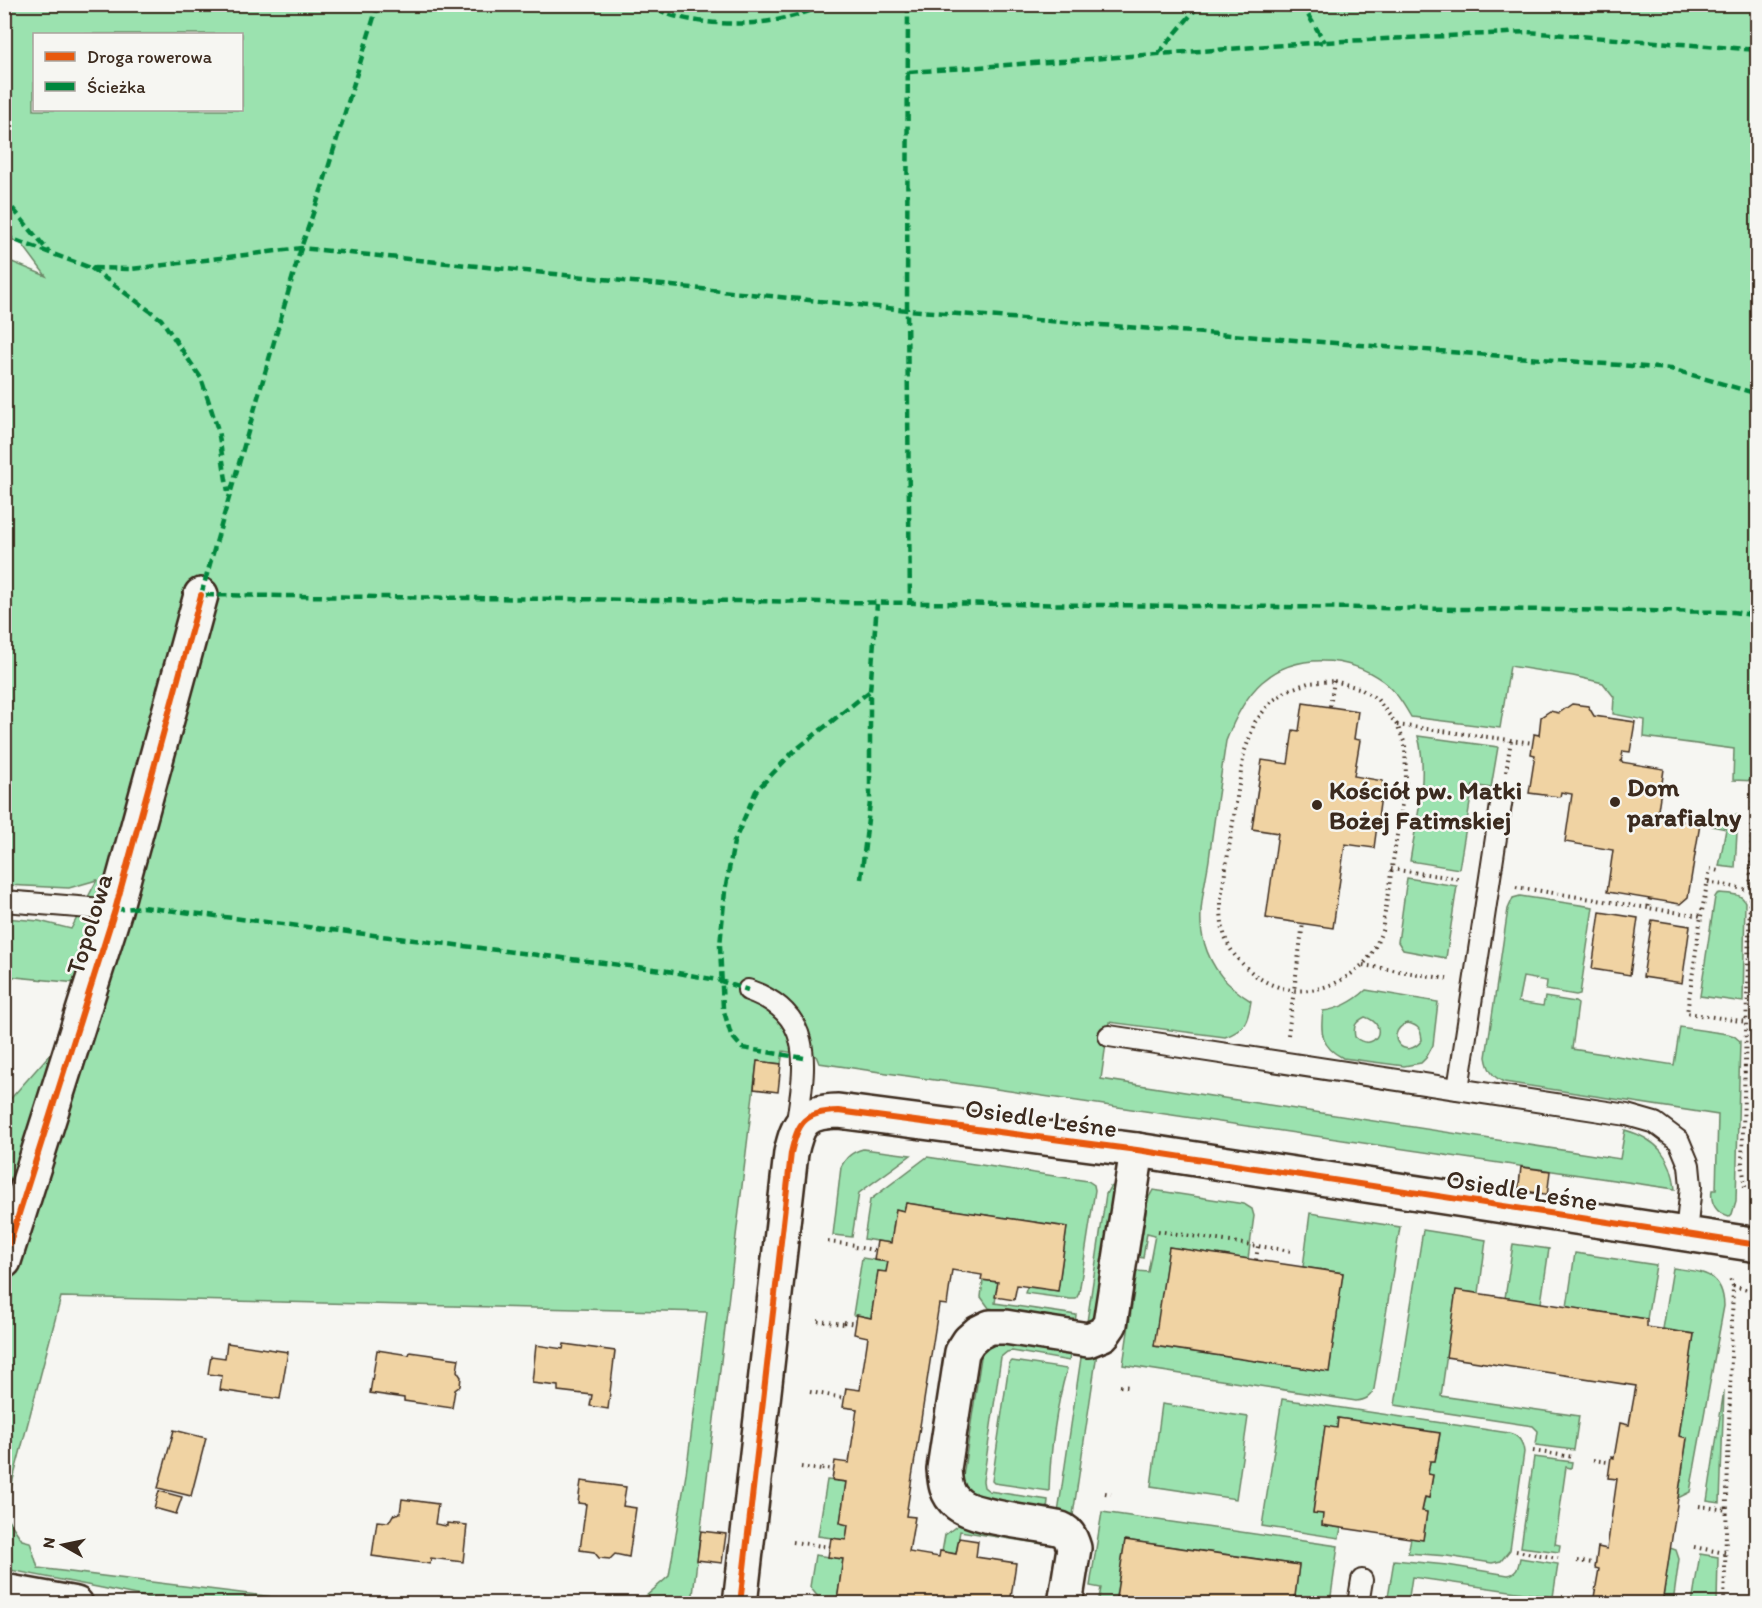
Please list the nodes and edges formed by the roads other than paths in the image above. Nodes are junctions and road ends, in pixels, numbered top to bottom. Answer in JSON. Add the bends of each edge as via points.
{"nodes":[{"id":1,"x":201,"y":595,"type":"dead end"},
{"id":2,"x":1502,"y":798,"type":"dead end"},
{"id":3,"x":4,"y":901,"type":"edge"},
{"id":4,"x":114,"y":910,"type":"junction"},
{"id":5,"x":748,"y":990,"type":"dead end"},
{"id":6,"x":1108,"y":1036,"type":"dead end"},
{"id":7,"x":1458,"y":1089,"type":"junction"},
{"id":8,"x":796,"y":1130,"type":"junction"},
{"id":9,"x":1137,"y":1150,"type":"junction"},
{"id":10,"x":1686,"y":1234,"type":"junction"},
{"id":11,"x":1744,"y":1243,"type":"edge"},
{"id":12,"x":4,"y":1260,"type":"edge"},
{"id":13,"x":1362,"y":1580,"type":"dead end"},
{"id":14,"x":4,"y":1591,"type":"edge"},
{"id":15,"x":76,"y":1604,"type":"edge"},
{"id":16,"x":740,"y":1604,"type":"edge"},
{"id":17,"x":1065,"y":1604,"type":"edge"},
{"id":18,"x":1358,"y":1604,"type":"edge"}],
"edges":[{"from":1,"to":4,"type":"street","name":"Topolowa"},
{"from":2,"to":7,"type":"lane"},
{"from":3,"to":4,"type":"lane"},
{"from":4,"to":12,"type":"street","name":"Topolowa"},
{"from":5,"to":8,"type":"lane","via":[[780,1006],[796,1029],[804,1058]]},
{"from":6,"to":7,"type":"lane"},
{"from":7,"to":10,"type":"lane","via":[[1627,1115],[1655,1124],[1679,1142],[1689,1165]]},
{"from":8,"to":9,"type":"street","name":"Osiedle Leśne","via":[[808,1117],[822,1111],[838,1111]]},
{"from":8,"to":16,"type":"street"},
{"from":9,"to":10,"type":"street","name":"Osiedle Leśne"},
{"from":9,"to":17,"type":"street","name":"Osiedle Leśne","via":[[1110,1324],[1103,1334],[1088,1340],[990,1327],[973,1337],[962,1352],[944,1469],[945,1485],[957,1504],[970,1512],[1064,1529],[1074,1548]]},
{"from":10,"to":11,"type":"street","name":"Osiedle Leśne"},
{"from":13,"to":18,"type":"lane"},
{"from":14,"to":15,"type":"street"}]}
